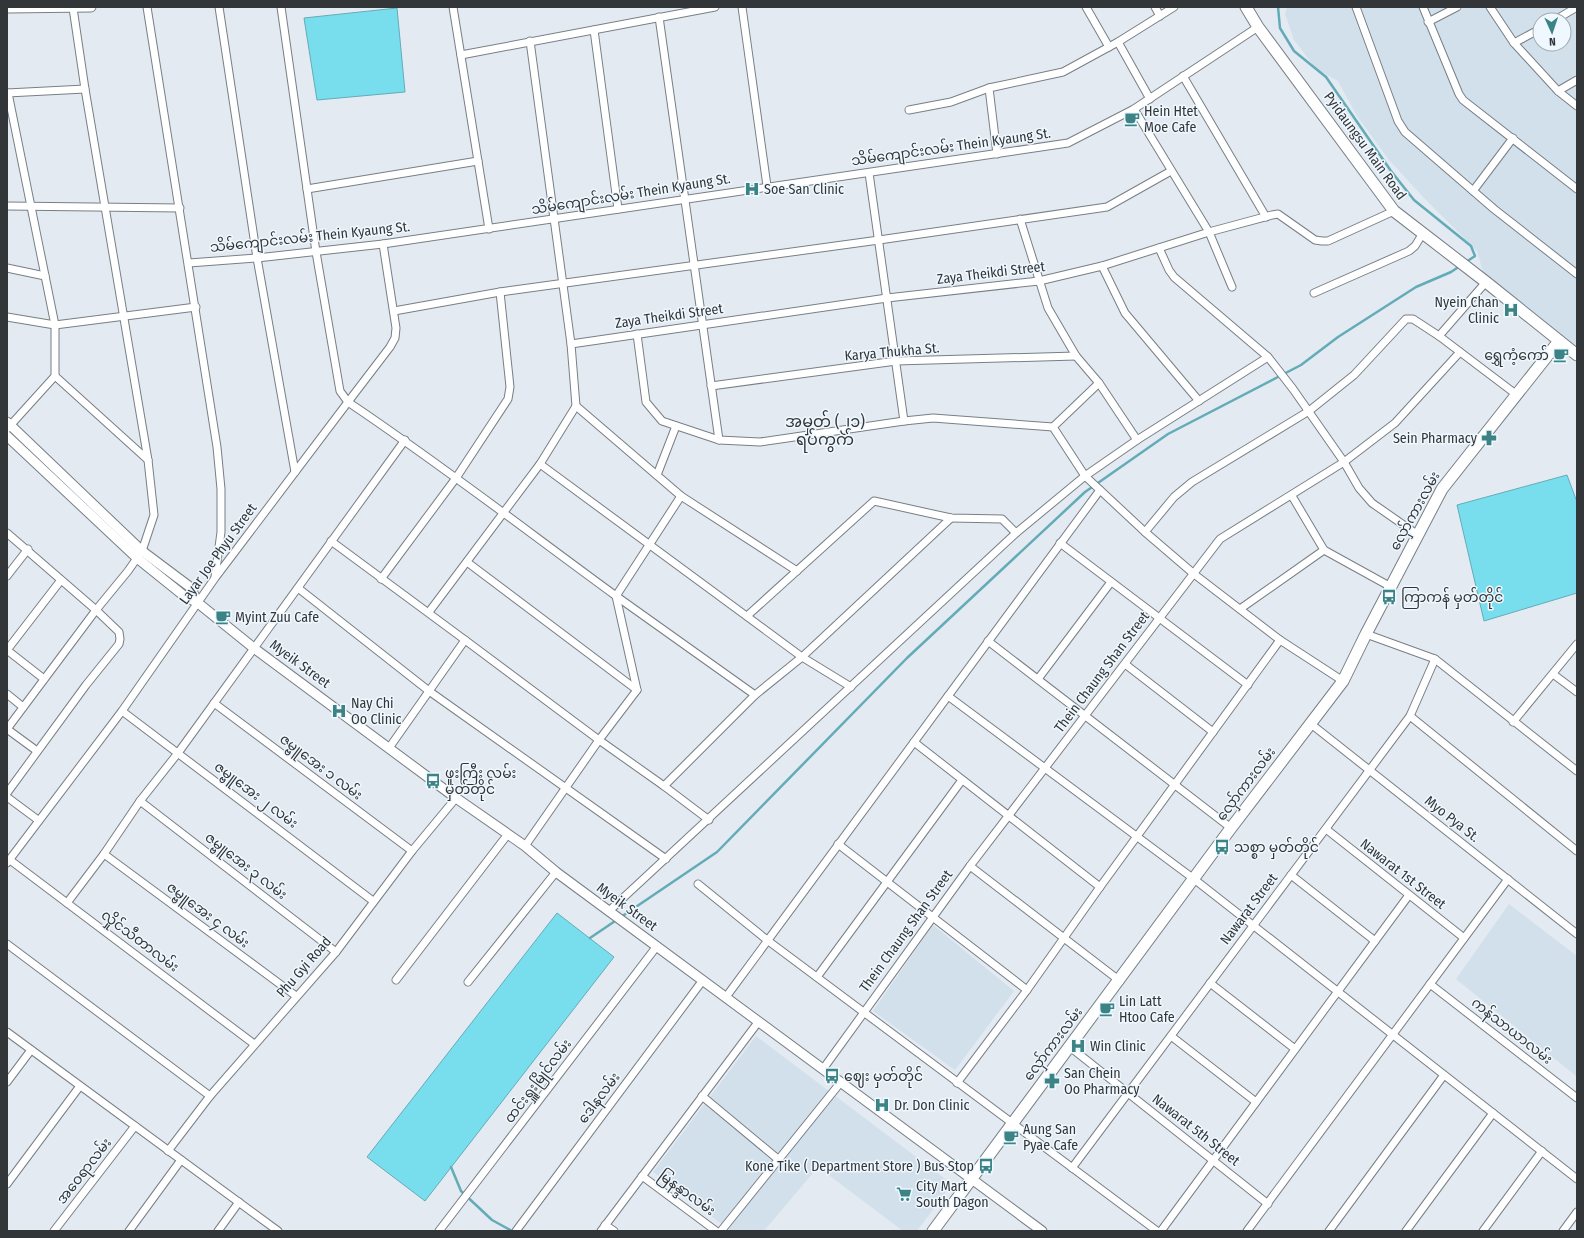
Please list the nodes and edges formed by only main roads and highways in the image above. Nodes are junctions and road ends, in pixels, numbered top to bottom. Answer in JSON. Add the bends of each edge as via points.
{"nodes":[{"id":1,"x":1246,"y":7,"type":"edge"},
{"id":2,"x":1559,"y":341,"type":"junction"},
{"id":3,"x":1577,"y":355,"type":"edge"},
{"id":4,"x":933,"y":1231,"type":"edge"}],
"edges":[{"from":1,"to":2,"type":"main road","name":"Pyidaungsu Main Road","via":[[1258,27],[1394,211]]},
{"from":2,"to":3,"type":"main road","name":"Pyidaungsu Main Road"},
{"from":2,"to":4,"type":"main road","name":"လှော်ကားလမ်း","via":[[1442,489],[1343,682],[1231,828]]}]}
